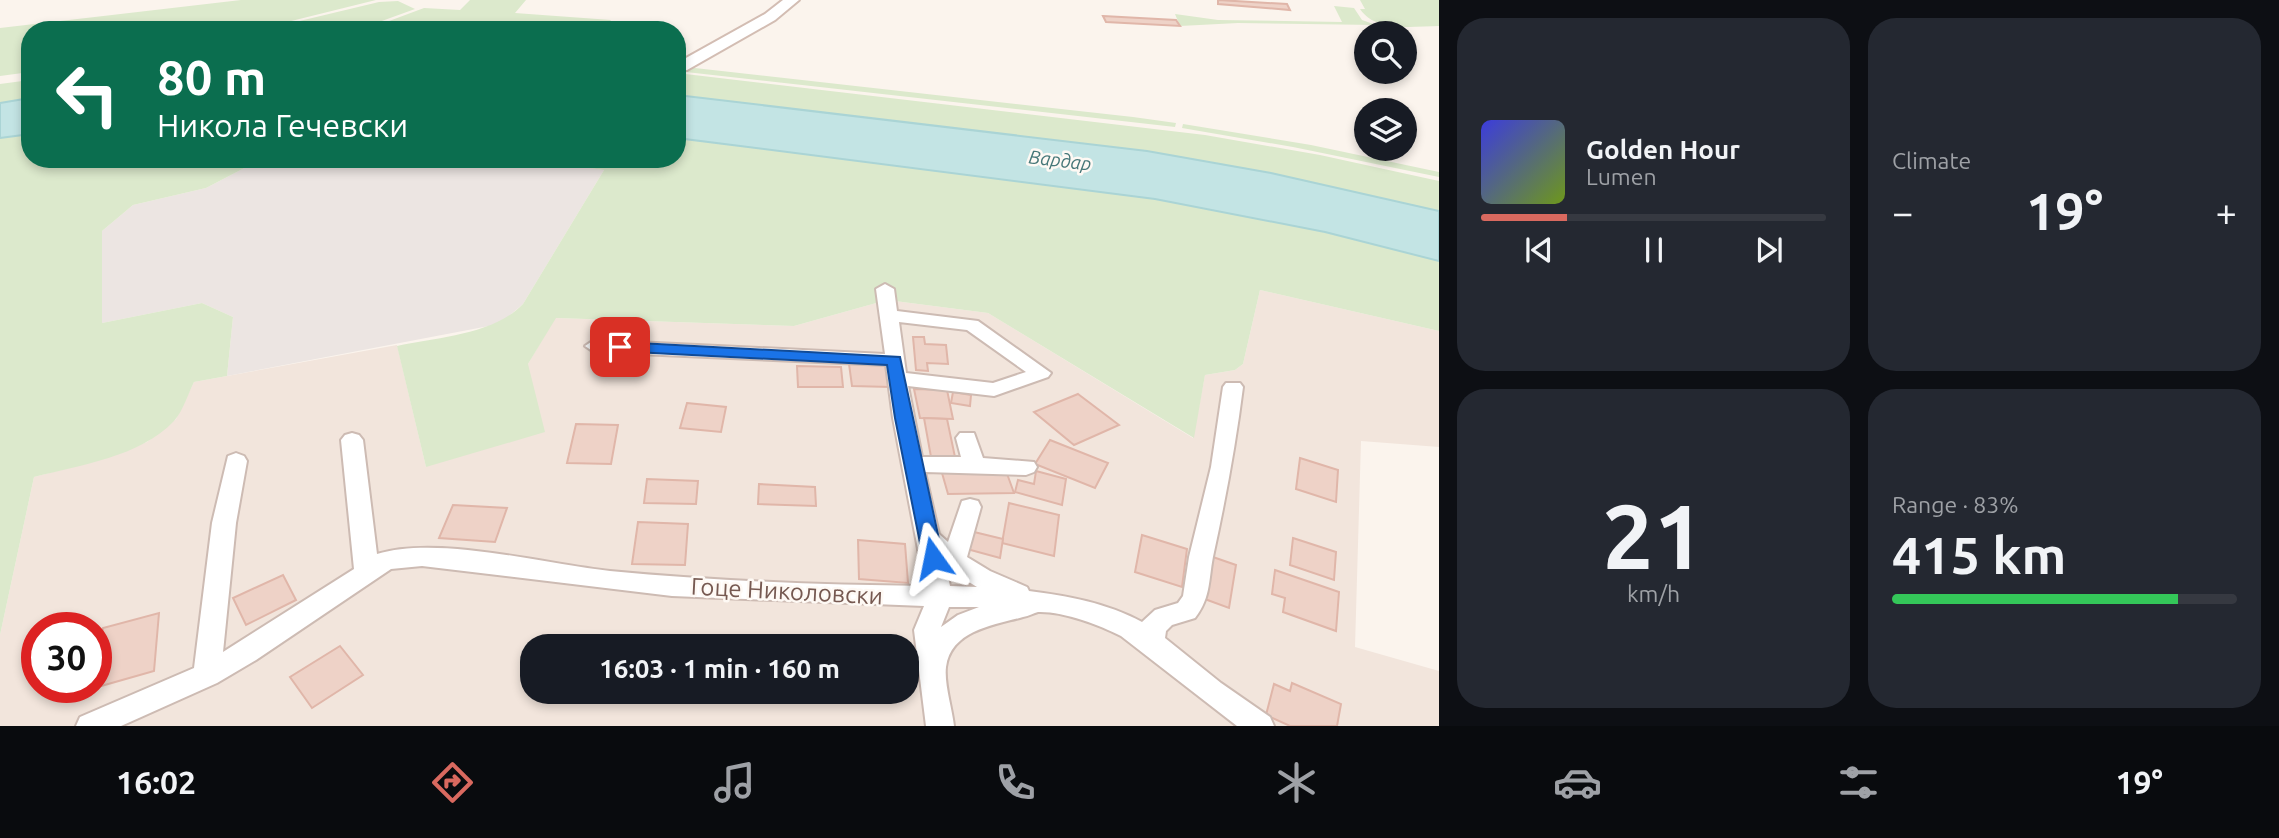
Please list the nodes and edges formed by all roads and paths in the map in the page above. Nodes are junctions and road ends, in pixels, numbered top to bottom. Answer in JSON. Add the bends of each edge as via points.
{"nodes":[{"id":1,"x":792,"y":0,"type":"edge"},
{"id":2,"x":686,"y":64,"type":"edge"},
{"id":3,"x":885,"y":289,"type":"dead end"},
{"id":4,"x":889,"y":315,"type":"junction"},
{"id":5,"x":594,"y":346,"type":"dead end"},
{"id":6,"x":896,"y":369,"type":"junction"},
{"id":7,"x":1233,"y":387,"type":"dead end"},
{"id":8,"x":967,"y":438,"type":"dead end"},
{"id":9,"x":352,"y":440,"type":"dead end"},
{"id":10,"x":236,"y":461,"type":"dead end"},
{"id":11,"x":913,"y":464,"type":"junction"},
{"id":12,"x":974,"y":465,"type":"junction"},
{"id":13,"x":1026,"y":467,"type":"dead end"},
{"id":14,"x":970,"y":507,"type":"dead end"},
{"id":15,"x":929,"y":539,"type":"junction"},
{"id":16,"x":954,"y":561,"type":"junction"},
{"id":17,"x":367,"y":573,"type":"junction"},
{"id":18,"x":940,"y":597,"type":"junction"},
{"id":19,"x":1052,"y":605,"type":"junction"},
{"id":20,"x":1152,"y":641,"type":"junction"},
{"id":21,"x":933,"y":668,"type":"junction"},
{"id":22,"x":207,"y":675,"type":"junction"},
{"id":23,"x":90,"y":726,"type":"edge"},
{"id":24,"x":940,"y":726,"type":"edge"},
{"id":25,"x":1259,"y":726,"type":"edge"}],
"edges":[{"from":1,"to":2,"type":"street"},
{"from":3,"to":4,"type":"street"},
{"from":4,"to":6,"type":"street"},
{"from":4,"to":6,"type":"street","via":[[972,325],[1041,373],[994,390]]},
{"from":5,"to":6,"type":"street"},
{"from":6,"to":11,"type":"street"},
{"from":7,"to":20,"type":"street","via":[[1195,598],[1186,611],[1164,617],[1153,626]]},
{"from":8,"to":12,"type":"street"},
{"from":9,"to":17,"type":"street"},
{"from":10,"to":22,"type":"street","via":[[224,523]]},
{"from":11,"to":12,"type":"street"},
{"from":11,"to":15,"type":"street"},
{"from":12,"to":13,"type":"street"},
{"from":14,"to":16,"type":"street"},
{"from":15,"to":16,"type":"street"},
{"from":15,"to":18,"type":"street"},
{"from":16,"to":19,"type":"street","via":[[1008,591]]},
{"from":17,"to":18,"type":"street","name":"Гоце Николовски","via":[[385,561],[415,558],[638,582]]},
{"from":17,"to":22,"type":"street","name":"Гоце Николовски"},
{"from":18,"to":19,"type":"street","name":"Гоце Николовски"},
{"from":18,"to":21,"type":"street","via":[[927,630]]},
{"from":19,"to":20,"type":"street","name":"Гоце Николовски","via":[[1108,617]]},
{"from":19,"to":21,"type":"street","via":[[1012,609],[967,623],[938,648]]},
{"from":20,"to":25,"type":"street","name":"Гоце Николовски"},
{"from":21,"to":24,"type":"street"},
{"from":22,"to":23,"type":"street","name":"Гоце Николовски"}]}
